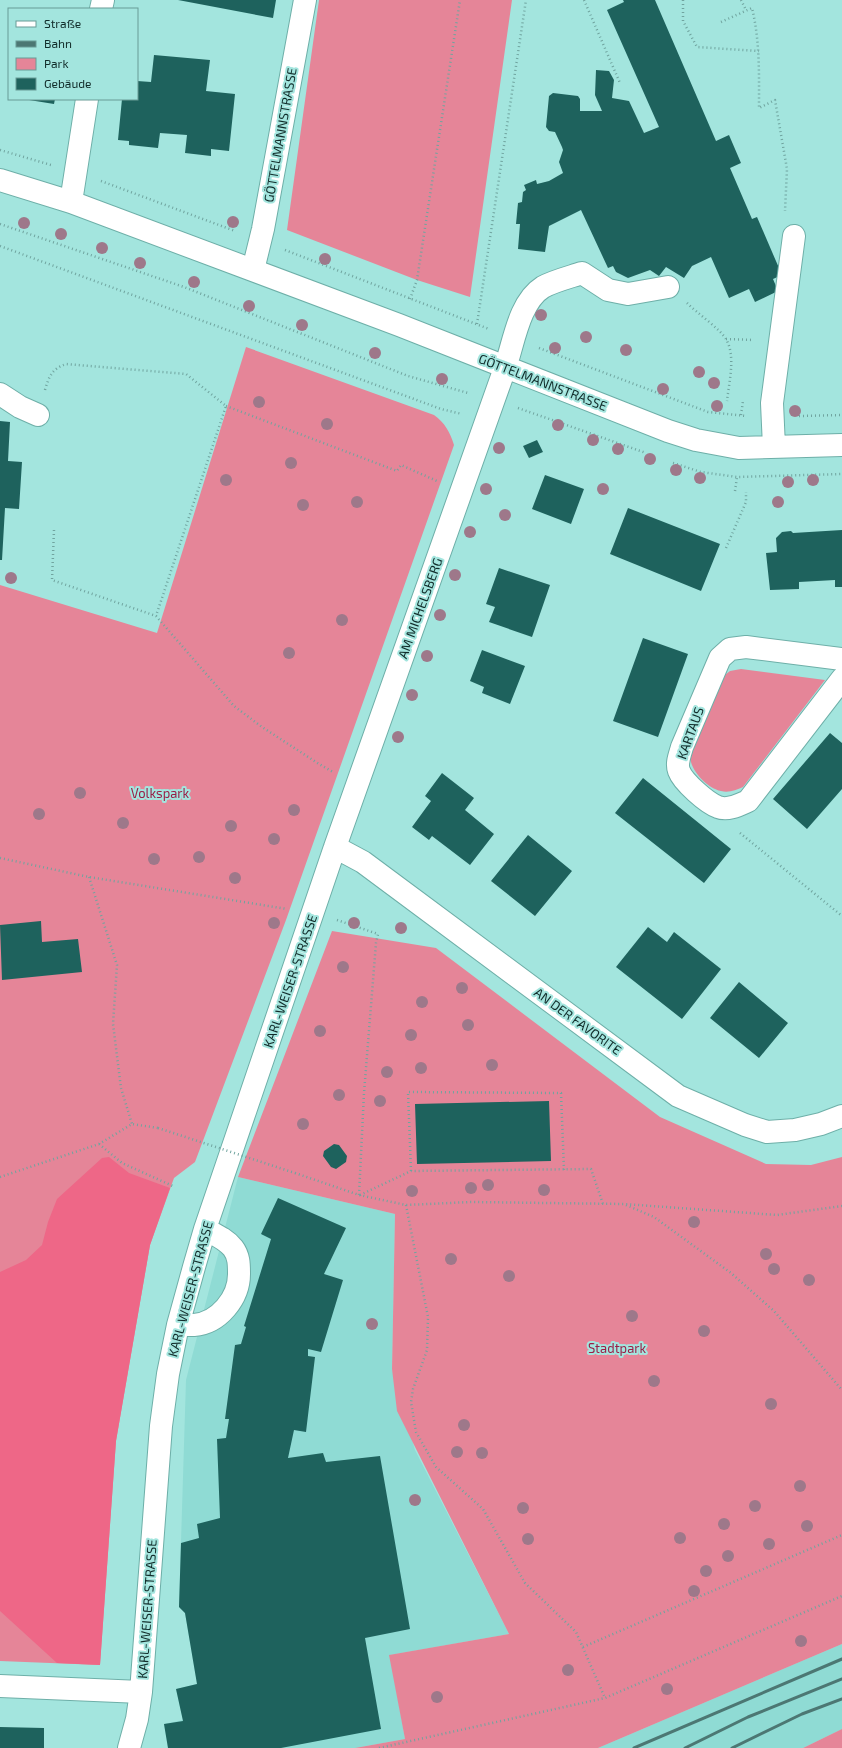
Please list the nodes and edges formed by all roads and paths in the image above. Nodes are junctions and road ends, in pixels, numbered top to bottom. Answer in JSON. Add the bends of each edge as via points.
{"nodes":[{"id":1,"x":304,"y":0,"type":"edge"},
{"id":2,"x":460,"y":0,"type":"edge"},
{"id":3,"x":526,"y":0,"type":"edge"},
{"id":4,"x":584,"y":0,"type":"edge"},
{"id":5,"x":683,"y":0,"type":"edge"},
{"id":6,"x":741,"y":0,"type":"edge"},
{"id":7,"x":746,"y":10,"type":"junction"},
{"id":8,"x":721,"y":22,"type":"dead end"},
{"id":9,"x":759,"y":51,"type":"junction"},
{"id":10,"x":620,"y":83,"type":"dead end"},
{"id":11,"x":87,"y":100,"type":"edge"},
{"id":12,"x":0,"y":150,"type":"edge"},
{"id":13,"x":56,"y":166,"type":"dead end"},
{"id":14,"x":0,"y":180,"type":"edge"},
{"id":15,"x":97,"y":180,"type":"dead end"},
{"id":16,"x":71,"y":202,"type":"junction"},
{"id":17,"x":0,"y":224,"type":"edge"},
{"id":18,"x":794,"y":236,"type":"joint"},
{"id":19,"x":260,"y":240,"type":"junction"},
{"id":20,"x":0,"y":246,"type":"edge"},
{"id":21,"x":253,"y":270,"type":"junction"},
{"id":22,"x":668,"y":287,"type":"joint"},
{"id":23,"x":410,"y":298,"type":"junction"},
{"id":24,"x":399,"y":324,"type":"junction"},
{"id":25,"x":477,"y":324,"type":"junction"},
{"id":26,"x":515,"y":338,"type":"junction"},
{"id":27,"x":505,"y":368,"type":"junction"},
{"id":28,"x":0,"y":394,"type":"edge"},
{"id":29,"x":470,"y":394,"type":"dead end"},
{"id":30,"x":727,"y":400,"type":"dead end"},
{"id":31,"x":743,"y":401,"type":"dead end"},
{"id":32,"x":226,"y":406,"type":"junction"},
{"id":33,"x":38,"y":415,"type":"joint"},
{"id":34,"x":466,"y":415,"type":"dead end"},
{"id":35,"x":741,"y":415,"type":"junction"},
{"id":36,"x":842,"y":415,"type":"edge"},
{"id":37,"x":773,"y":417,"type":"junction"},
{"id":38,"x":842,"y":445,"type":"edge"},
{"id":39,"x":774,"y":447,"type":"junction"},
{"id":40,"x":737,"y":477,"type":"dead end"},
{"id":41,"x":444,"y":484,"type":"dead end"},
{"id":42,"x":735,"y":491,"type":"dead end"},
{"id":43,"x":746,"y":492,"type":"dead end"},
{"id":44,"x":54,"y":530,"type":"dead end"},
{"id":45,"x":726,"y":548,"type":"dead end"},
{"id":46,"x":156,"y":616,"type":"junction"},
{"id":47,"x":842,"y":659,"type":"edge"},
{"id":48,"x":842,"y":679,"type":"edge"},
{"id":49,"x":335,"y":773,"type":"dead end"},
{"id":50,"x":727,"y":808,"type":"junction"},
{"id":51,"x":335,"y":847,"type":"junction"},
{"id":52,"x":0,"y":858,"type":"edge"},
{"id":53,"x":89,"y":877,"type":"junction"},
{"id":54,"x":294,"y":911,"type":"dead end"},
{"id":55,"x":842,"y":916,"type":"edge"},
{"id":56,"x":333,"y":919,"type":"dead end"},
{"id":57,"x":842,"y":1116,"type":"edge"},
{"id":58,"x":132,"y":1124,"type":"junction"},
{"id":59,"x":99,"y":1144,"type":"junction"},
{"id":60,"x":564,"y":1170,"type":"junction"},
{"id":61,"x":411,"y":1171,"type":"junction"},
{"id":62,"x":0,"y":1177,"type":"edge"},
{"id":63,"x":175,"y":1187,"type":"dead end"},
{"id":64,"x":360,"y":1195,"type":"junction"},
{"id":65,"x":603,"y":1204,"type":"junction"},
{"id":66,"x":624,"y":1204,"type":"junction"},
{"id":67,"x":406,"y":1205,"type":"junction"},
{"id":68,"x":842,"y":1206,"type":"edge"},
{"id":69,"x":205,"y":1229,"type":"junction"},
{"id":70,"x":178,"y":1325,"type":"junction"},
{"id":71,"x":842,"y":1390,"type":"edge"},
{"id":72,"x":842,"y":1536,"type":"edge"},
{"id":73,"x":842,"y":1596,"type":"edge"},
{"id":74,"x":582,"y":1647,"type":"junction"},
{"id":75,"x":0,"y":1686,"type":"edge"},
{"id":76,"x":141,"y":1692,"type":"junction"},
{"id":77,"x":605,"y":1698,"type":"junction"},
{"id":78,"x":129,"y":1748,"type":"edge"},
{"id":79,"x":379,"y":1748,"type":"edge"}],
"edges":[{"from":1,"to":19,"type":"street","name":"GÖTTELMANNSTRASSE"},
{"from":2,"to":23,"type":"path","via":[[417,280]]},
{"from":3,"to":25,"type":"path"},
{"from":4,"to":10,"type":"path"},
{"from":5,"to":9,"type":"path","via":[[683,21],[697,47]]},
{"from":6,"to":7,"type":"path"},
{"from":7,"to":8,"type":"path"},
{"from":7,"to":9,"type":"path","via":[[752,8]]},
{"from":9,"to":18,"type":"path","via":[[759,108],[775,100],[787,169],[784,214]]},
{"from":11,"to":16,"type":"street"},
{"from":12,"to":13,"type":"path"},
{"from":14,"to":16,"type":"street","name":"GÖTTELMANNSTRASSE"},
{"from":15,"to":19,"type":"path"},
{"from":16,"to":21,"type":"street","name":"GÖTTELMANNSTRASSE"},
{"from":17,"to":29,"type":"path","via":[[184,287],[408,376]]},
{"from":18,"to":37,"type":"street","via":[[772,403]]},
{"from":19,"to":21,"type":"street","name":"GÖTTELMANNSTRASSE"},
{"from":19,"to":23,"type":"path"},
{"from":20,"to":34,"type":"path","via":[[441,409]]},
{"from":21,"to":24,"type":"street","name":"GÖTTELMANNSTRASSE"},
{"from":22,"to":26,"type":"street","name":"AM MICHELSBERG","via":[[628,294],[608,290],[582,273],[543,287],[527,303]]},
{"from":22,"to":30,"type":"path","via":[[726,339],[730,362]]},
{"from":23,"to":24,"type":"path"},
{"from":23,"to":25,"type":"path"},
{"from":24,"to":27,"type":"street","name":"GÖTTELMANNSTRASSE"},
{"from":25,"to":26,"type":"path"},
{"from":26,"to":27,"type":"street","name":"AM MICHELSBERG"},
{"from":26,"to":35,"type":"path","via":[[708,412]]},
{"from":27,"to":39,"type":"street","name":"GÖTTELMANNSTRASSE","via":[[696,440],[739,448]]},
{"from":27,"to":51,"type":"street","name":"AM MICHELSBERG"},
{"from":28,"to":33,"type":"street"},
{"from":31,"to":35,"type":"path"},
{"from":32,"to":33,"type":"path","via":[[186,374],[66,364],[56,368],[49,378]]},
{"from":32,"to":41,"type":"path","via":[[397,471],[401,465]]},
{"from":32,"to":46,"type":"path"},
{"from":35,"to":37,"type":"path"},
{"from":36,"to":37,"type":"path"},
{"from":37,"to":39,"type":"street"},
{"from":38,"to":39,"type":"street","name":"GÖTTELMANNSTRASSE"},
{"from":40,"to":42,"type":"path"},
{"from":43,"to":45,"type":"path","via":[[746,502]]},
{"from":44,"to":46,"type":"path","via":[[52,580]]},
{"from":46,"to":49,"type":"path","via":[[234,706],[274,735]]},
{"from":47,"to":50,"type":"street","name":"KARTAUS","via":[[746,647],[730,649],[720,658],[678,761],[679,772],[692,789],[718,807]]},
{"from":48,"to":50,"type":"street","via":[[748,801]]},
{"from":50,"to":55,"type":"path","via":[[740,834]]},
{"from":51,"to":57,"type":"street","name":"AN DER FAVORITE","via":[[363,862],[678,1096],[767,1132],[821,1124]]},
{"from":51,"to":69,"type":"street","name":"KARL-WEISER-STRASSE"},
{"from":52,"to":53,"type":"path"},
{"from":53,"to":54,"type":"path"},
{"from":53,"to":58,"type":"path","via":[[117,965],[113,1024],[121,1088]]},
{"from":56,"to":64,"type":"path","via":[[378,934],[364,1093]]},
{"from":58,"to":59,"type":"path"},
{"from":58,"to":64,"type":"path","bridge":true,"via":[[158,1128]]},
{"from":59,"to":62,"type":"path"},
{"from":59,"to":63,"type":"path","via":[[122,1163]]},
{"from":60,"to":61,"type":"path"},
{"from":60,"to":61,"type":"path","via":[[561,1093],[408,1092]]},
{"from":60,"to":65,"type":"path","via":[[591,1169]]},
{"from":61,"to":64,"type":"path"},
{"from":64,"to":67,"type":"path"},
{"from":65,"to":66,"type":"path"},
{"from":65,"to":67,"type":"path","via":[[471,1202]]},
{"from":66,"to":68,"type":"path","via":[[778,1215]]},
{"from":66,"to":71,"type":"path","via":[[654,1217],[732,1273],[774,1311]]},
{"from":67,"to":74,"type":"path","via":[[428,1317],[427,1350],[411,1402],[416,1432],[436,1467],[483,1509],[525,1583],[576,1632]]},
{"from":69,"to":70,"type":"street","name":"KARL-WEISER-STRASSE"},
{"from":69,"to":70,"type":"street","via":[[226,1241],[235,1250],[239,1263],[239,1283],[233,1298],[224,1310],[195,1325]]},
{"from":70,"to":76,"type":"street","name":"KARL-WEISER-STRASSE","via":[[161,1426]]},
{"from":72,"to":74,"type":"path"},
{"from":73,"to":77,"type":"path"},
{"from":74,"to":77,"type":"path"},
{"from":75,"to":76,"type":"street"},
{"from":76,"to":78,"type":"street","name":"KARL-WEISER-STRASSE"},
{"from":77,"to":79,"type":"path"}]}
